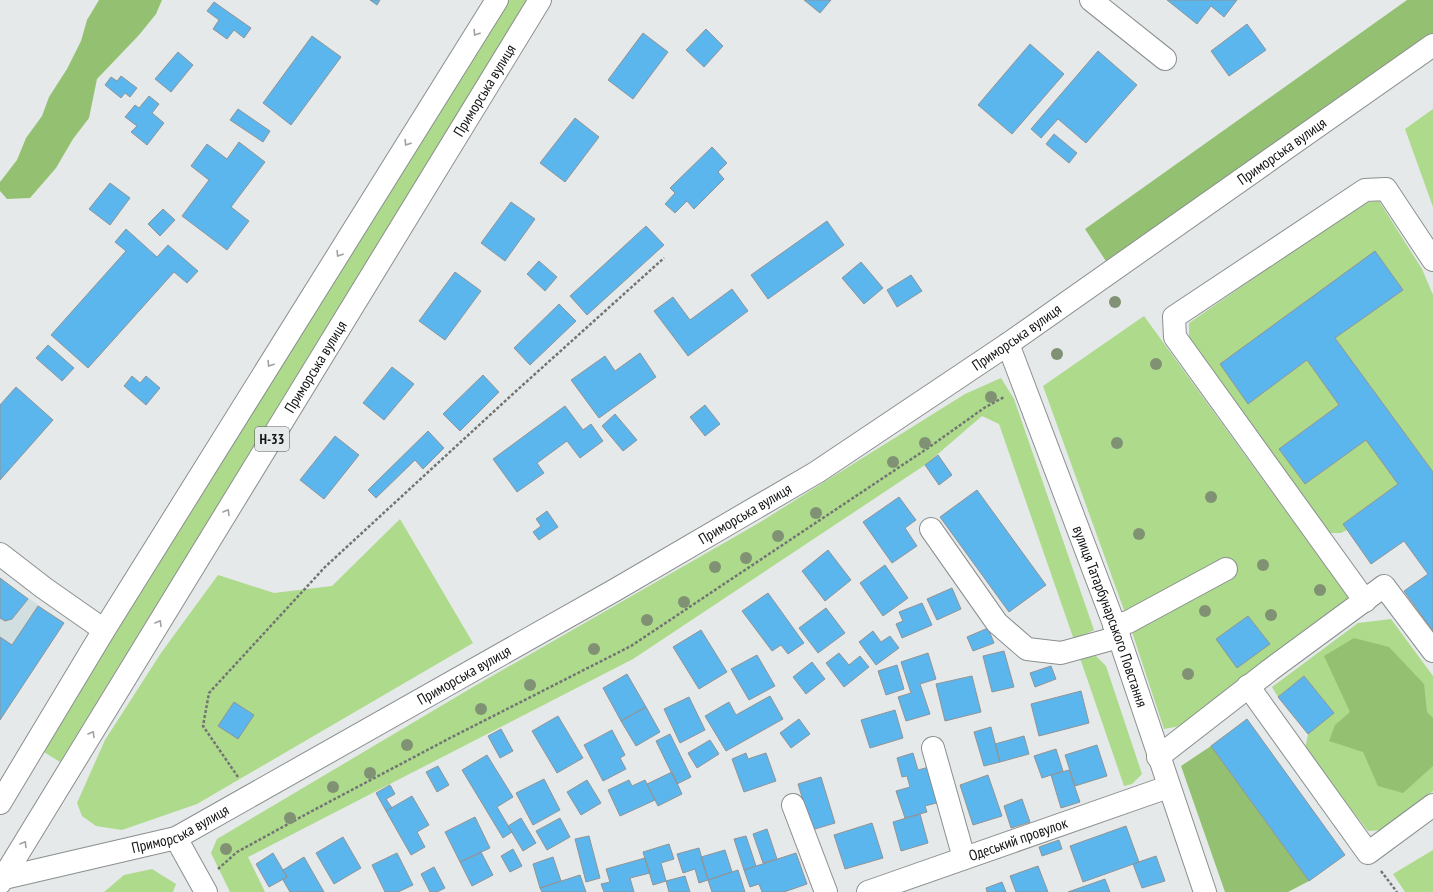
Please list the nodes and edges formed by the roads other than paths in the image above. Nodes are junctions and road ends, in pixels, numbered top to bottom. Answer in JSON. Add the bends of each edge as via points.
{"nodes":[{"id":1,"x":497,"y":0,"type":"edge"},
{"id":2,"x":540,"y":0,"type":"edge"},
{"id":3,"x":1091,"y":0,"type":"edge"},
{"id":4,"x":1433,"y":45,"type":"edge"},
{"id":5,"x":1165,"y":59,"type":"dead end"},
{"id":6,"x":1433,"y":260,"type":"edge"},
{"id":7,"x":1008,"y":344,"type":"junction"},
{"id":8,"x":931,"y":529,"type":"dead end"},
{"id":9,"x":0,"y":554,"type":"edge"},
{"id":10,"x":1226,"y":569,"type":"dead end"},
{"id":11,"x":1365,"y":601,"type":"junction"},
{"id":12,"x":104,"y":630,"type":"junction"},
{"id":13,"x":1116,"y":631,"type":"junction"},
{"id":14,"x":1433,"y":651,"type":"edge"},
{"id":15,"x":1248,"y":686,"type":"junction"},
{"id":16,"x":933,"y":748,"type":"dead end"},
{"id":17,"x":1158,"y":756,"type":"junction"},
{"id":18,"x":1168,"y":787,"type":"junction"},
{"id":19,"x":0,"y":803,"type":"edge"},
{"id":20,"x":793,"y":805,"type":"dead end"},
{"id":21,"x":1433,"y":805,"type":"edge"},
{"id":22,"x":176,"y":838,"type":"junction"},
{"id":23,"x":964,"y":858,"type":"junction"},
{"id":24,"x":1,"y":879,"type":"edge"},
{"id":25,"x":204,"y":888,"type":"edge"},
{"id":26,"x":826,"y":892,"type":"edge"},
{"id":27,"x":868,"y":892,"type":"edge"},
{"id":28,"x":1205,"y":892,"type":"edge"}],
"edges":[{"from":1,"to":12,"type":"street","number":"Н-33","one_way":true},
{"from":24,"to":2,"type":"street","name":"Приморська вулиця","number":"Н-33","one_way":true},
{"from":3,"to":5,"type":"street"},
{"from":4,"to":7,"type":"street","name":"Приморська вулиця"},
{"from":6,"to":11,"type":"street","via":[[1386,189],[1365,190],[1174,317],[1175,337]]},
{"from":7,"to":13,"type":"street","name":"вулиця Татарбунарського Повстання"},
{"from":7,"to":22,"type":"street","name":"Приморська вулиця","via":[[817,472],[615,590]]},
{"from":8,"to":13,"type":"street","via":[[997,623],[1027,649],[1061,653]]},
{"from":9,"to":12,"type":"street"},
{"from":10,"to":13,"type":"street"},
{"from":11,"to":14,"type":"street","via":[[1384,586]]},
{"from":11,"to":15,"type":"street"},
{"from":12,"to":19,"type":"street","number":"Н-33"},
{"from":13,"to":17,"type":"street","name":"вулиця Татарбунарського Повстання"},
{"from":15,"to":17,"type":"street"},
{"from":15,"to":21,"type":"street","via":[[1368,853]]},
{"from":16,"to":23,"type":"street"},
{"from":17,"to":18,"type":"street","name":"вулиця Татарбунарського Повстання"},
{"from":18,"to":23,"type":"street","name":"Одеський провулок"},
{"from":18,"to":28,"type":"street","name":"вулиця Татарбунарського Повстання"},
{"from":20,"to":26,"type":"street"},
{"from":22,"to":24,"type":"street","name":"Приморська вулиця"},
{"from":22,"to":25,"type":"street"},
{"from":23,"to":27,"type":"street","name":"Одеський провулок"}]}
